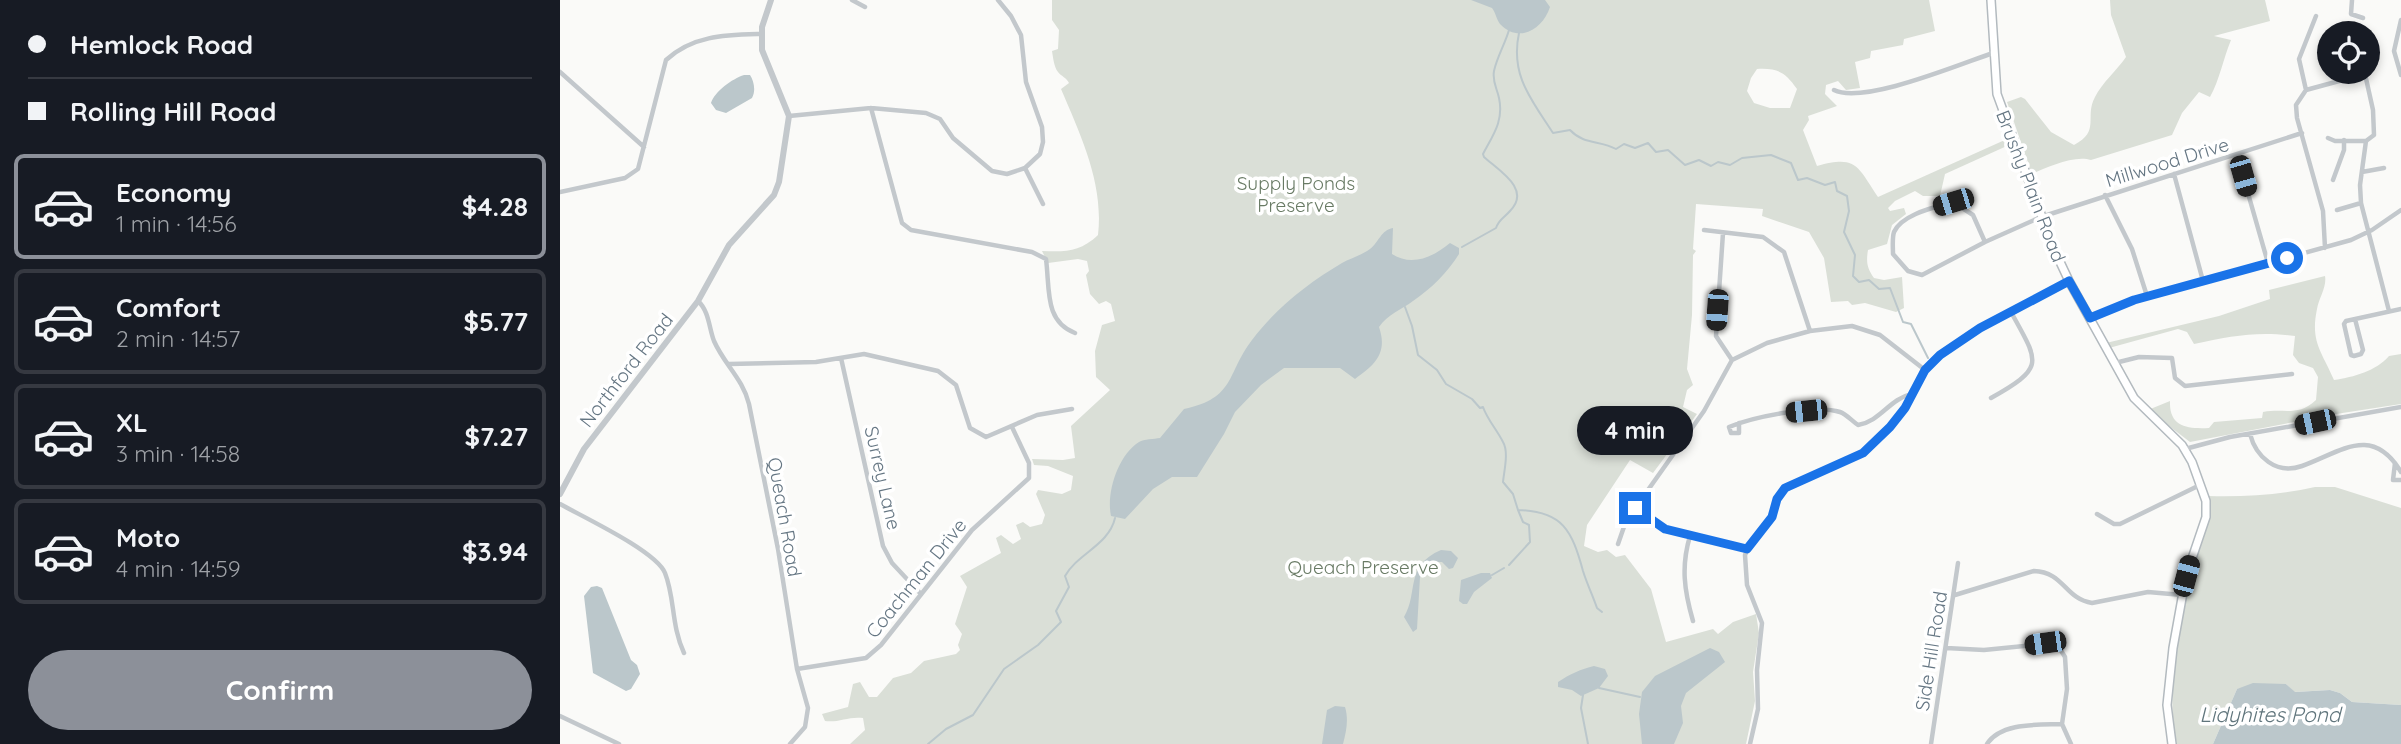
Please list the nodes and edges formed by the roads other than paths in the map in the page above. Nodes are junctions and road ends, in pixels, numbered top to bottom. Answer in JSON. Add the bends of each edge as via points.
{"nodes":[{"id":1,"x":771,"y":0,"type":"edge"},
{"id":2,"x":852,"y":0,"type":"edge"},
{"id":3,"x":998,"y":0,"type":"edge"},
{"id":4,"x":1991,"y":0,"type":"edge"},
{"id":5,"x":2352,"y":0,"type":"edge"},
{"id":6,"x":865,"y":7,"type":"dead end"},
{"id":7,"x":2316,"y":16,"type":"dead end"},
{"id":8,"x":2362,"y":18,"type":"dead end"},
{"id":9,"x":2401,"y":20,"type":"edge"},
{"id":10,"x":761,"y":34,"type":"junction"},
{"id":11,"x":1993,"y":53,"type":"junction"},
{"id":12,"x":560,"y":72,"type":"edge"},
{"id":13,"x":2401,"y":75,"type":"edge"},
{"id":14,"x":1834,"y":90,"type":"dead end"},
{"id":15,"x":2306,"y":90,"type":"junction"},
{"id":16,"x":871,"y":108,"type":"junction"},
{"id":17,"x":789,"y":116,"type":"junction"},
{"id":18,"x":2302,"y":134,"type":"junction"},
{"id":19,"x":2328,"y":138,"type":"dead end"},
{"id":20,"x":2344,"y":140,"type":"junction"},
{"id":21,"x":2366,"y":141,"type":"junction"},
{"id":22,"x":644,"y":147,"type":"junction"},
{"id":23,"x":2237,"y":155,"type":"junction"},
{"id":24,"x":1025,"y":168,"type":"junction"},
{"id":25,"x":2384,"y":168,"type":"dead end"},
{"id":26,"x":2362,"y":172,"type":"junction"},
{"id":27,"x":2174,"y":174,"type":"junction"},
{"id":28,"x":2333,"y":180,"type":"dead end"},
{"id":29,"x":560,"y":192,"type":"edge"},
{"id":30,"x":2105,"y":195,"type":"junction"},
{"id":31,"x":2361,"y":203,"type":"junction"},
{"id":32,"x":1043,"y":204,"type":"dead end"},
{"id":33,"x":2337,"y":210,"type":"dead end"},
{"id":34,"x":2401,"y":210,"type":"edge"},
{"id":35,"x":2040,"y":217,"type":"junction"},
{"id":36,"x":1704,"y":230,"type":"dead end"},
{"id":37,"x":2368,"y":232,"type":"junction"},
{"id":38,"x":1723,"y":233,"type":"junction"},
{"id":39,"x":1985,"y":242,"type":"junction"},
{"id":40,"x":2325,"y":248,"type":"junction"},
{"id":41,"x":2268,"y":263,"type":"junction"},
{"id":42,"x":2069,"y":281,"type":"junction"},
{"id":43,"x":2203,"y":281,"type":"junction"},
{"id":44,"x":2147,"y":296,"type":"junction"},
{"id":45,"x":698,"y":302,"type":"junction"},
{"id":46,"x":2401,"y":309,"type":"edge"},
{"id":47,"x":2389,"y":311,"type":"junction"},
{"id":48,"x":2011,"y":312,"type":"junction"},
{"id":49,"x":2090,"y":318,"type":"junction"},
{"id":50,"x":2354,"y":319,"type":"junction"},
{"id":51,"x":1810,"y":331,"type":"junction"},
{"id":52,"x":1075,"y":332,"type":"dead end"},
{"id":53,"x":841,"y":358,"type":"junction"},
{"id":54,"x":1732,"y":360,"type":"junction"},
{"id":55,"x":2115,"y":363,"type":"junction"},
{"id":56,"x":729,"y":364,"type":"junction"},
{"id":57,"x":1925,"y":370,"type":"junction"},
{"id":58,"x":2292,"y":374,"type":"dead end"},
{"id":59,"x":1913,"y":394,"type":"junction"},
{"id":60,"x":1991,"y":398,"type":"dead end"},
{"id":61,"x":2401,"y":408,"type":"edge"},
{"id":62,"x":1072,"y":409,"type":"dead end"},
{"id":63,"x":1739,"y":423,"type":"dead end"},
{"id":64,"x":1012,"y":427,"type":"junction"},
{"id":65,"x":2250,"y":434,"type":"junction"},
{"id":66,"x":2185,"y":449,"type":"junction"},
{"id":67,"x":2395,"y":462,"type":"junction"},
{"id":68,"x":2401,"y":472,"type":"edge"},
{"id":69,"x":2401,"y":480,"type":"edge"},
{"id":70,"x":2201,"y":485,"type":"junction"},
{"id":71,"x":560,"y":494,"type":"edge"},
{"id":72,"x":560,"y":504,"type":"edge"},
{"id":73,"x":1635,"y":508,"type":"junction"},
{"id":74,"x":2097,"y":514,"type":"dead end"},
{"id":75,"x":1690,"y":536,"type":"junction"},
{"id":76,"x":1618,"y":544,"type":"dead end"},
{"id":77,"x":1747,"y":549,"type":"junction"},
{"id":78,"x":1958,"y":563,"type":"dead end"},
{"id":79,"x":920,"y":593,"type":"junction"},
{"id":80,"x":1955,"y":595,"type":"junction"},
{"id":81,"x":2182,"y":595,"type":"junction"},
{"id":82,"x":1693,"y":621,"type":"dead end"},
{"id":83,"x":1946,"y":648,"type":"junction"},
{"id":84,"x":684,"y":653,"type":"dead end"},
{"id":85,"x":797,"y":669,"type":"junction"},
{"id":86,"x":560,"y":716,"type":"edge"},
{"id":87,"x":2062,"y":724,"type":"junction"},
{"id":88,"x":619,"y":744,"type":"edge"},
{"id":89,"x":790,"y":744,"type":"edge"},
{"id":90,"x":1750,"y":744,"type":"edge"},
{"id":91,"x":1931,"y":744,"type":"edge"},
{"id":92,"x":1987,"y":744,"type":"edge"},
{"id":93,"x":2071,"y":744,"type":"edge"},
{"id":94,"x":2172,"y":744,"type":"edge"}],
"edges":[{"from":1,"to":10,"type":"street"},
{"from":2,"to":6,"type":"street"},
{"from":3,"to":24,"type":"street","via":[[1021,36],[1026,82],[1042,127],[1040,154]]},
{"from":4,"to":11,"type":"main road","name":"Brushy Plain Road"},
{"from":5,"to":8,"type":"street","via":[[2351,14]]},
{"from":7,"to":15,"type":"street","via":[[2299,59]]},
{"from":9,"to":13,"type":"street","via":[[2394,51]]},
{"from":10,"to":17,"type":"street","via":[[762,50]]},
{"from":10,"to":22,"type":"street","via":[[711,36],[679,48],[666,60]]},
{"from":11,"to":14,"type":"street","via":[[1890,88],[1848,95]]},
{"from":11,"to":35,"type":"main road","name":"Brushy Plain Road","via":[[1998,101]]},
{"from":12,"to":22,"type":"street"},
{"from":15,"to":18,"type":"street","via":[[2296,105]]},
{"from":15,"to":21,"type":"street","via":[[2365,74],[2374,135]]},
{"from":16,"to":17,"type":"street"},
{"from":16,"to":24,"type":"street","via":[[926,113],[940,119],[953,138],[992,171],[1007,174]]},
{"from":16,"to":52,"type":"street","via":[[902,223],[911,230],[1043,257],[1053,318]]},
{"from":17,"to":45,"type":"street","name":"Northford Road","via":[[774,195],[729,245]]},
{"from":18,"to":23,"type":"street","name":"Millwood Drive"},
{"from":18,"to":40,"type":"street","via":[[2323,211]]},
{"from":19,"to":20,"type":"street"},
{"from":20,"to":21,"type":"street"},
{"from":20,"to":28,"type":"street"},
{"from":21,"to":26,"type":"street"},
{"from":22,"to":29,"type":"street","via":[[638,169],[625,178]]},
{"from":23,"to":27,"type":"street","name":"Millwood Drive"},
{"from":23,"to":41,"type":"street"},
{"from":24,"to":32,"type":"street"},
{"from":25,"to":26,"type":"street"},
{"from":26,"to":31,"type":"street"},
{"from":27,"to":30,"type":"street","name":"Millwood Drive"},
{"from":27,"to":43,"type":"street"},
{"from":30,"to":35,"type":"street","name":"Millwood Drive"},
{"from":30,"to":44,"type":"street","via":[[2132,249]]},
{"from":31,"to":33,"type":"street"},
{"from":31,"to":37,"type":"street"},
{"from":34,"to":37,"type":"street"},
{"from":35,"to":39,"type":"street","name":"Millwood Drive"},
{"from":35,"to":42,"type":"main road","name":"Brushy Plain Road"},
{"from":36,"to":38,"type":"street"},
{"from":37,"to":40,"type":"street"},
{"from":37,"to":47,"type":"street"},
{"from":38,"to":51,"type":"street","via":[[1763,237],[1784,252]]},
{"from":38,"to":54,"type":"street","via":[[1716,336]]},
{"from":39,"to":39,"type":"street","via":[[1922,275],[1908,271],[1893,254],[1893,233],[1901,223],[1953,202],[1973,215]]},
{"from":40,"to":41,"type":"street"},
{"from":41,"to":43,"type":"street"},
{"from":42,"to":48,"type":"street"},
{"from":42,"to":49,"type":"main road","name":"Brushy Plain Road"},
{"from":43,"to":44,"type":"street"},
{"from":44,"to":49,"type":"street"},
{"from":45,"to":56,"type":"street","name":"Queach Road"},
{"from":45,"to":71,"type":"street","name":"Northford Road","via":[[584,449]]},
{"from":46,"to":47,"type":"street"},
{"from":47,"to":50,"type":"street"},
{"from":48,"to":57,"type":"street","via":[[1961,340]]},
{"from":48,"to":60,"type":"street","via":[[2032,352],[2031,369],[2021,381]]},
{"from":49,"to":55,"type":"main road","name":"Brushy Plain Road"},
{"from":50,"to":50,"type":"street","via":[[2344,324],[2354,356],[2363,350]]},
{"from":51,"to":54,"type":"street","via":[[1767,343]]},
{"from":51,"to":57,"type":"street","via":[[1852,326],[1880,335]]},
{"from":53,"to":56,"type":"street"},
{"from":53,"to":64,"type":"street","via":[[874,355],[938,371],[956,385],[967,423],[975,432],[992,436]]},
{"from":53,"to":79,"type":"street","name":"Surrey Lane","via":[[883,545],[892,563]]},
{"from":54,"to":73,"type":"street","via":[[1704,411]]},
{"from":55,"to":58,"type":"street","via":[[2139,356],[2172,358],[2175,377],[2185,386]]},
{"from":55,"to":66,"type":"main road","name":"Brushy Plain Road","via":[[2142,408]]},
{"from":56,"to":85,"type":"street","name":"Queach Road","via":[[742,382],[749,404]]},
{"from":57,"to":59,"type":"street"},
{"from":59,"to":63,"type":"street","via":[[1899,397],[1869,423],[1858,425],[1843,412],[1825,409]]},
{"from":59,"to":77,"type":"street","via":[[1890,427],[1863,453],[1785,488],[1772,517]]},
{"from":61,"to":65,"type":"street"},
{"from":62,"to":64,"type":"street","via":[[1037,415]]},
{"from":64,"to":79,"type":"street","name":"Coachman Drive","via":[[1029,463],[1029,478],[972,530]]},
{"from":65,"to":66,"type":"street"},
{"from":65,"to":67,"type":"street","via":[[2256,453],[2279,466],[2301,466],[2360,445],[2387,452]]},
{"from":66,"to":70,"type":"main road","name":"Brushy Plain Road"},
{"from":67,"to":68,"type":"street"},
{"from":67,"to":69,"type":"street","via":[[2393,480]]},
{"from":70,"to":74,"type":"street","via":[[2120,524]]},
{"from":70,"to":81,"type":"main road","name":"Brushy Plain Road","via":[[2207,514]]},
{"from":72,"to":84,"type":"street","via":[[660,564]]},
{"from":73,"to":75,"type":"street","via":[[1665,529]]},
{"from":73,"to":76,"type":"street"},
{"from":75,"to":77,"type":"street"},
{"from":75,"to":82,"type":"street","via":[[1684,557],[1684,588]]},
{"from":77,"to":90,"type":"street","via":[[1746,577],[1762,632],[1758,709]]},
{"from":78,"to":80,"type":"street","name":"Side Hill Road"},
{"from":79,"to":85,"type":"street","name":"Coachman Drive","via":[[881,645],[866,657]]},
{"from":80,"to":81,"type":"street","via":[[2034,570],[2056,576],[2085,602],[2148,592]]},
{"from":80,"to":83,"type":"street","name":"Side Hill Road"},
{"from":81,"to":94,"type":"main road","name":"Brushy Plain Road","via":[[2168,686]]},
{"from":83,"to":87,"type":"street","via":[[1984,650],[2045,643],[2060,649],[2065,657],[2067,688]]},
{"from":83,"to":91,"type":"street","name":"Side Hill Road"},
{"from":85,"to":89,"type":"street","name":"Queach Road","via":[[808,713],[805,727]]},
{"from":86,"to":88,"type":"street"},
{"from":87,"to":92,"type":"street","via":[[1997,733]]},
{"from":87,"to":93,"type":"street"}]}
